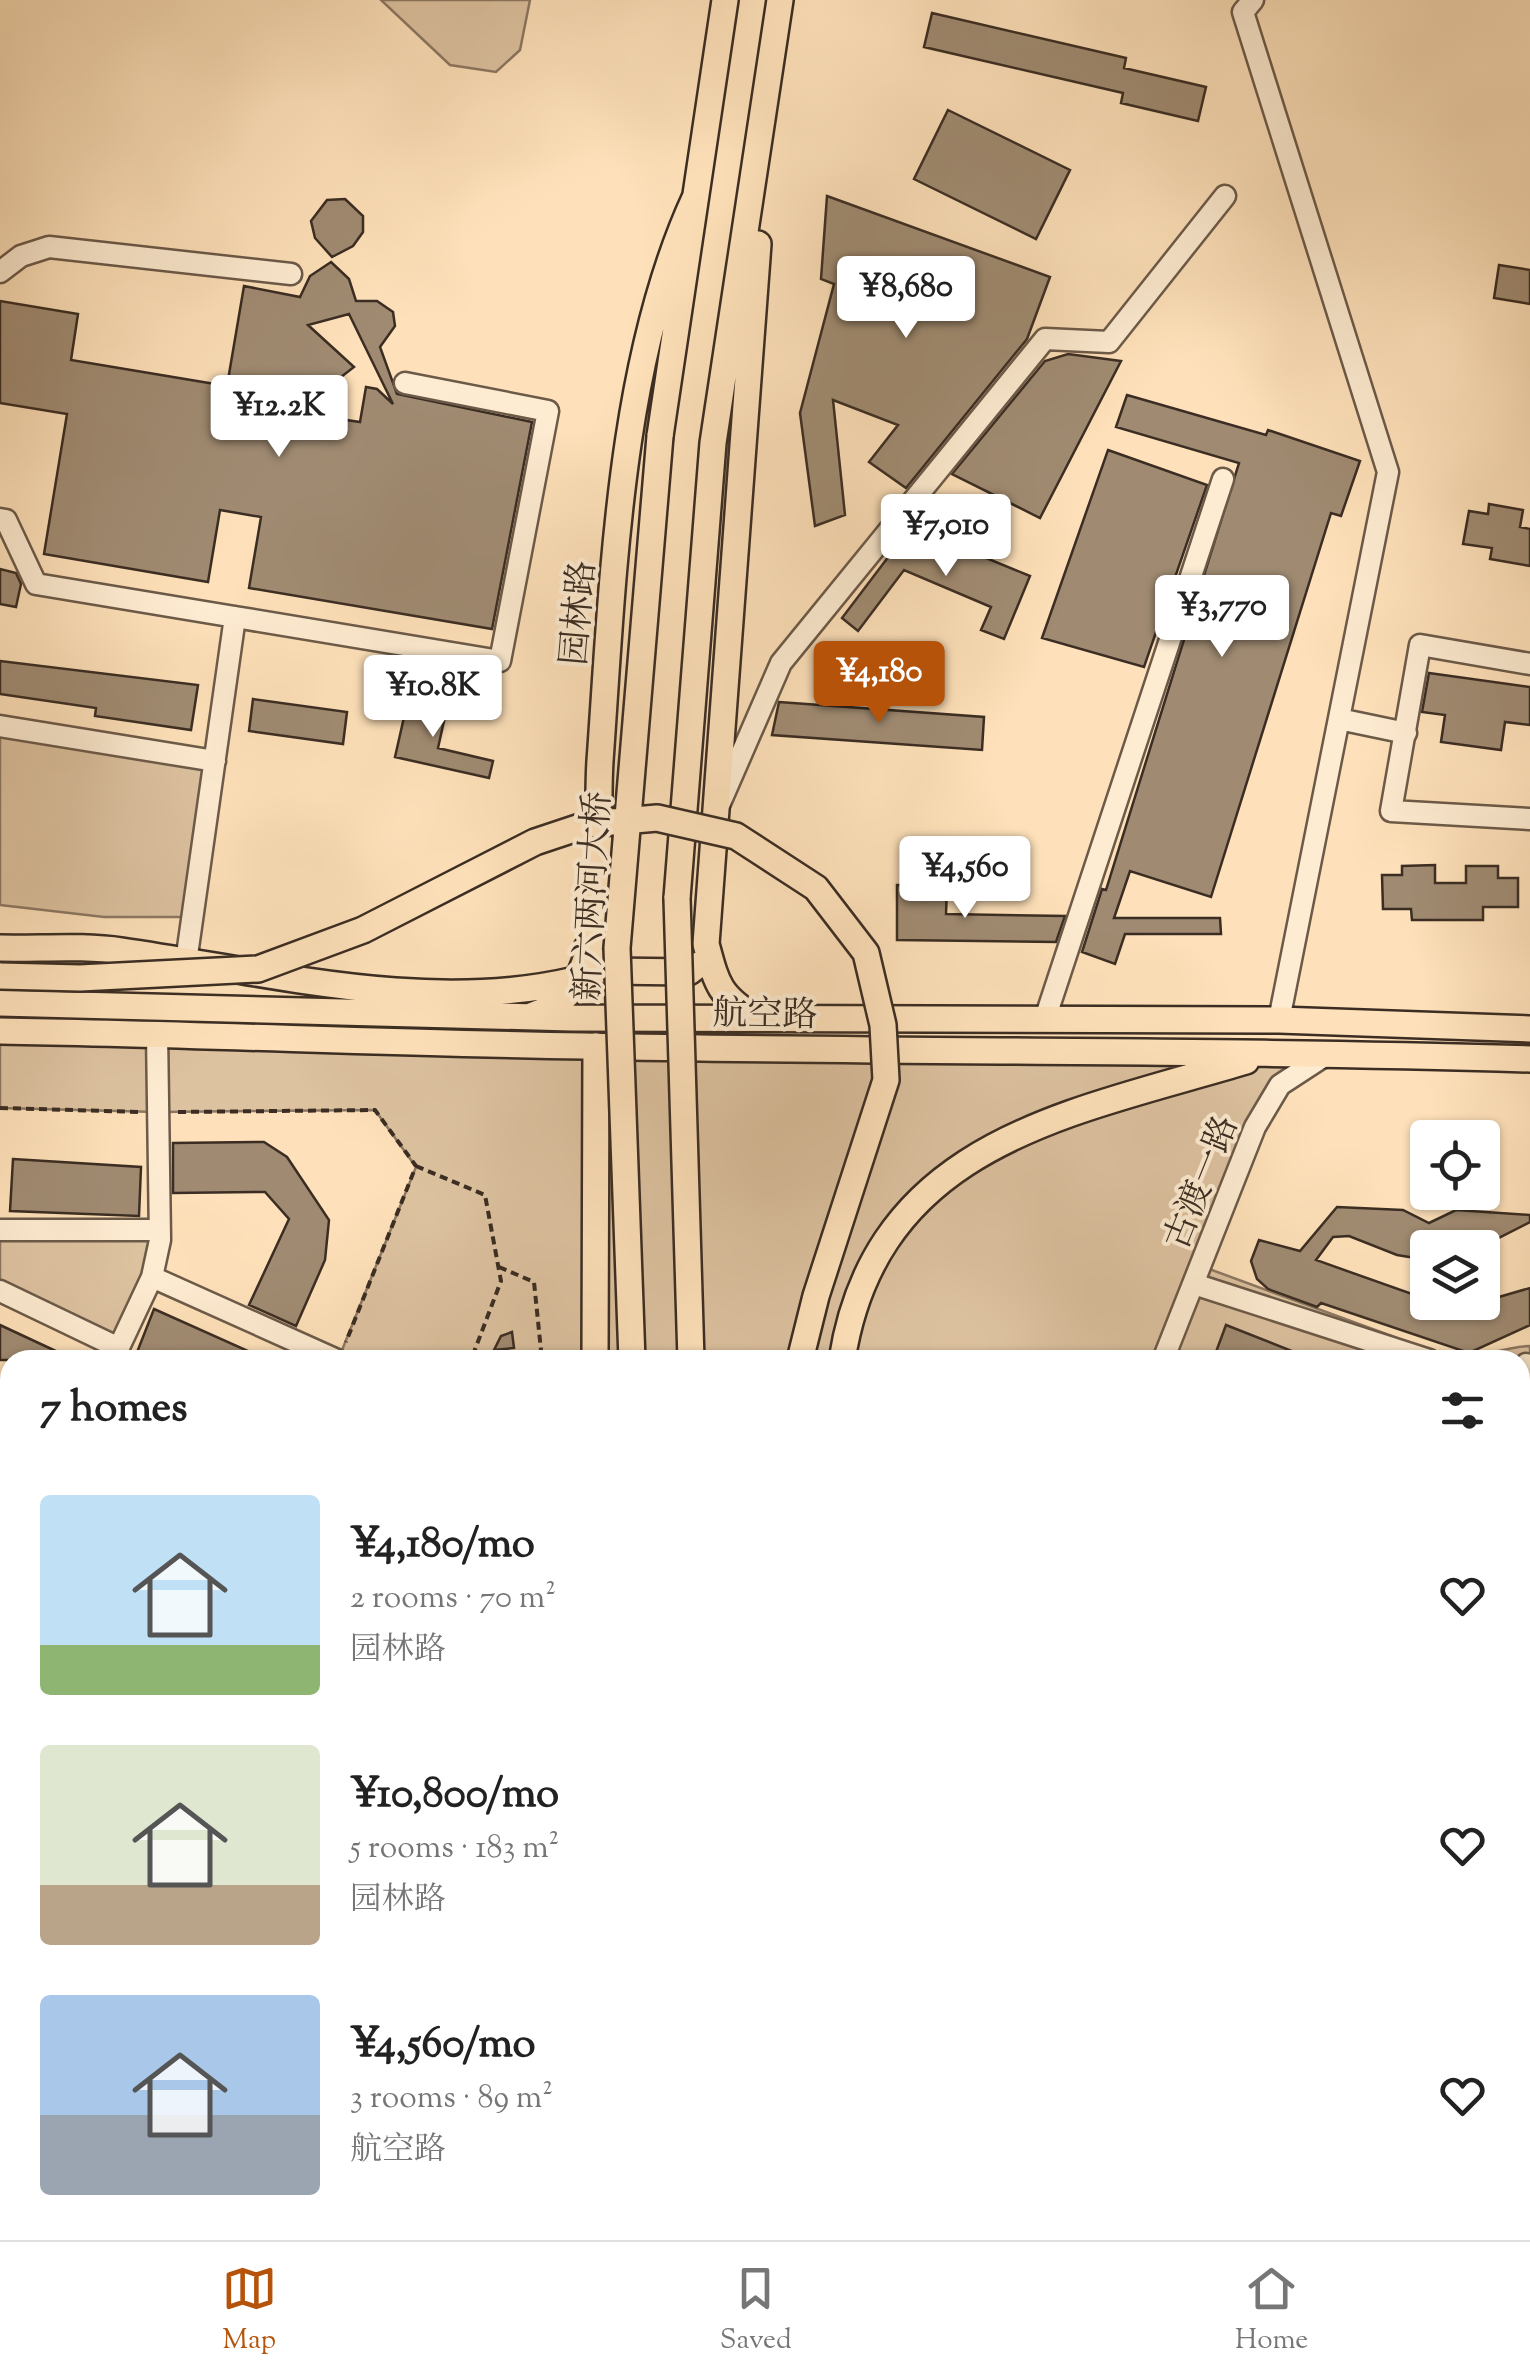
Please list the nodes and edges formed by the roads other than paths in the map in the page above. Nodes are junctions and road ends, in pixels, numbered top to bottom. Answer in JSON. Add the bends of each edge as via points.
{"nodes":[{"id":1,"x":725,"y":0,"type":"edge"},
{"id":2,"x":780,"y":0,"type":"edge"},
{"id":3,"x":1253,"y":0,"type":"edge"},
{"id":4,"x":1225,"y":196,"type":"dead end"},
{"id":5,"x":695,"y":198,"type":"junction"},
{"id":6,"x":748,"y":212,"type":"junction"},
{"id":7,"x":0,"y":272,"type":"edge"},
{"id":8,"x":291,"y":274,"type":"dead end"},
{"id":9,"x":405,"y":383,"type":"dead end"},
{"id":10,"x":660,"y":436,"type":"joint"},
{"id":11,"x":1222,"y":479,"type":"dead end"},
{"id":12,"x":0,"y":519,"type":"edge"},
{"id":13,"x":235,"y":617,"type":"junction"},
{"id":14,"x":1530,"y":664,"type":"edge"},
{"id":15,"x":1339,"y":719,"type":"junction"},
{"id":16,"x":0,"y":726,"type":"edge"},
{"id":17,"x":1406,"y":733,"type":"junction"},
{"id":18,"x":215,"y":761,"type":"junction"},
{"id":19,"x":717,"y":810,"type":"junction"},
{"id":20,"x":1530,"y":819,"type":"edge"},
{"id":21,"x":0,"y":948,"type":"edge"},
{"id":22,"x":587,"y":948,"type":"junction"},
{"id":23,"x":708,"y":949,"type":"junction"},
{"id":24,"x":186,"y":962,"type":"junction"},
{"id":25,"x":0,"y":976,"type":"edge"},
{"id":26,"x":575,"y":980,"type":"junction"},
{"id":27,"x":0,"y":1003,"type":"edge"},
{"id":28,"x":530,"y":1016,"type":"junction"},
{"id":29,"x":755,"y":1018,"type":"junction"},
{"id":30,"x":1045,"y":1019,"type":"junction"},
{"id":31,"x":1279,"y":1020,"type":"junction"},
{"id":32,"x":1530,"y":1030,"type":"edge"},
{"id":33,"x":0,"y":1031,"type":"edge"},
{"id":34,"x":156,"y":1033,"type":"junction"},
{"id":35,"x":596,"y":1046,"type":"junction"},
{"id":36,"x":1274,"y":1053,"type":"junction"},
{"id":37,"x":1328,"y":1053,"type":"junction"},
{"id":38,"x":1530,"y":1059,"type":"edge"},
{"id":39,"x":0,"y":1230,"type":"edge"},
{"id":40,"x":160,"y":1230,"type":"junction"},
{"id":41,"x":152,"y":1277,"type":"junction"},
{"id":42,"x":1194,"y":1284,"type":"junction"},
{"id":43,"x":0,"y":1291,"type":"edge"},
{"id":44,"x":109,"y":1350,"type":"edge"},
{"id":45,"x":118,"y":1350,"type":"edge"},
{"id":46,"x":338,"y":1350,"type":"edge"},
{"id":47,"x":594,"y":1350,"type":"edge"},
{"id":48,"x":632,"y":1350,"type":"edge"},
{"id":49,"x":691,"y":1350,"type":"edge"},
{"id":50,"x":802,"y":1350,"type":"edge"},
{"id":51,"x":845,"y":1350,"type":"edge"},
{"id":52,"x":1167,"y":1350,"type":"edge"},
{"id":53,"x":1398,"y":1350,"type":"edge"}],
"edges":[{"from":1,"to":5,"type":"main road","name":"园林路"},
{"from":2,"to":6,"type":"main road"},
{"from":3,"to":15,"type":"street","via":[[1243,12],[1388,472]]},
{"from":4,"to":19,"type":"street","via":[[1109,342],[1045,339],[850,573],[781,663]]},
{"from":5,"to":10,"type":"main road","name":"园林路"},
{"from":5,"to":22,"type":"main road","name":"园林路","via":[[660,285],[622,491]]},
{"from":6,"to":19,"type":"main road","via":[[758,243]]},
{"from":6,"to":49,"type":"main road","bridge":true,"via":[[713,443],[676,898]]},
{"from":7,"to":8,"type":"street","via":[[49,247]]},
{"from":9,"to":13,"type":"street","via":[[548,411],[500,661]]},
{"from":10,"to":48,"type":"main road","name":"新六两河大桥","bridge":true,"via":[[617,948]]},
{"from":11,"to":30,"type":"street"},
{"from":12,"to":13,"type":"street","via":[[36,584]]},
{"from":13,"to":18,"type":"street"},
{"from":14,"to":17,"type":"street","via":[[1420,645]]},
{"from":15,"to":17,"type":"street"},
{"from":15,"to":31,"type":"street"},
{"from":16,"to":18,"type":"street"},
{"from":17,"to":20,"type":"street","via":[[1390,810]]},
{"from":18,"to":24,"type":"street"},
{"from":19,"to":23,"type":"main road"},
{"from":21,"to":24,"type":"main road","via":[[118,950]]},
{"from":22,"to":23,"type":"main road","via":[[608,971],[689,972]]},
{"from":22,"to":26,"type":"main road","name":"园林路"},
{"from":23,"to":29,"type":"main road","via":[[714,980],[728,1000]]},
{"from":24,"to":26,"type":"main road","via":[[324,987],[525,992]]},
{"from":25,"to":50,"type":"main road","bridge":true,"via":[[258,969],[363,930],[534,842],[589,824],[657,818],[736,836],[816,888],[866,953],[883,1025],[886,1080]]},
{"from":26,"to":28,"type":"main road","name":"园林路","via":[[559,1006]]},
{"from":27,"to":28,"type":"main road","name":"航空路"},
{"from":28,"to":29,"type":"main road","name":"航空路"},
{"from":29,"to":30,"type":"main road","name":"航空路"},
{"from":30,"to":31,"type":"main road","name":"航空路"},
{"from":31,"to":32,"type":"main road","name":"航空路"},
{"from":33,"to":34,"type":"main road","name":"航空路"},
{"from":34,"to":35,"type":"main road","name":"航空路"},
{"from":34,"to":40,"type":"street"},
{"from":35,"to":36,"type":"main road","name":"航空路"},
{"from":35,"to":47,"type":"main road"},
{"from":36,"to":37,"type":"main road","name":"航空路"},
{"from":36,"to":51,"type":"main road","via":[[1039,1126],[966,1160],[926,1191],[897,1226],[871,1270]]},
{"from":37,"to":38,"type":"main road","name":"航空路"},
{"from":37,"to":42,"type":"street","name":"古渡一路","via":[[1280,1086],[1255,1127]]},
{"from":39,"to":40,"type":"street"},
{"from":40,"to":41,"type":"street"},
{"from":41,"to":45,"type":"street"},
{"from":41,"to":46,"type":"street"},
{"from":42,"to":52,"type":"street","name":"古渡一路"},
{"from":42,"to":53,"type":"street"},
{"from":43,"to":44,"type":"street"}]}
